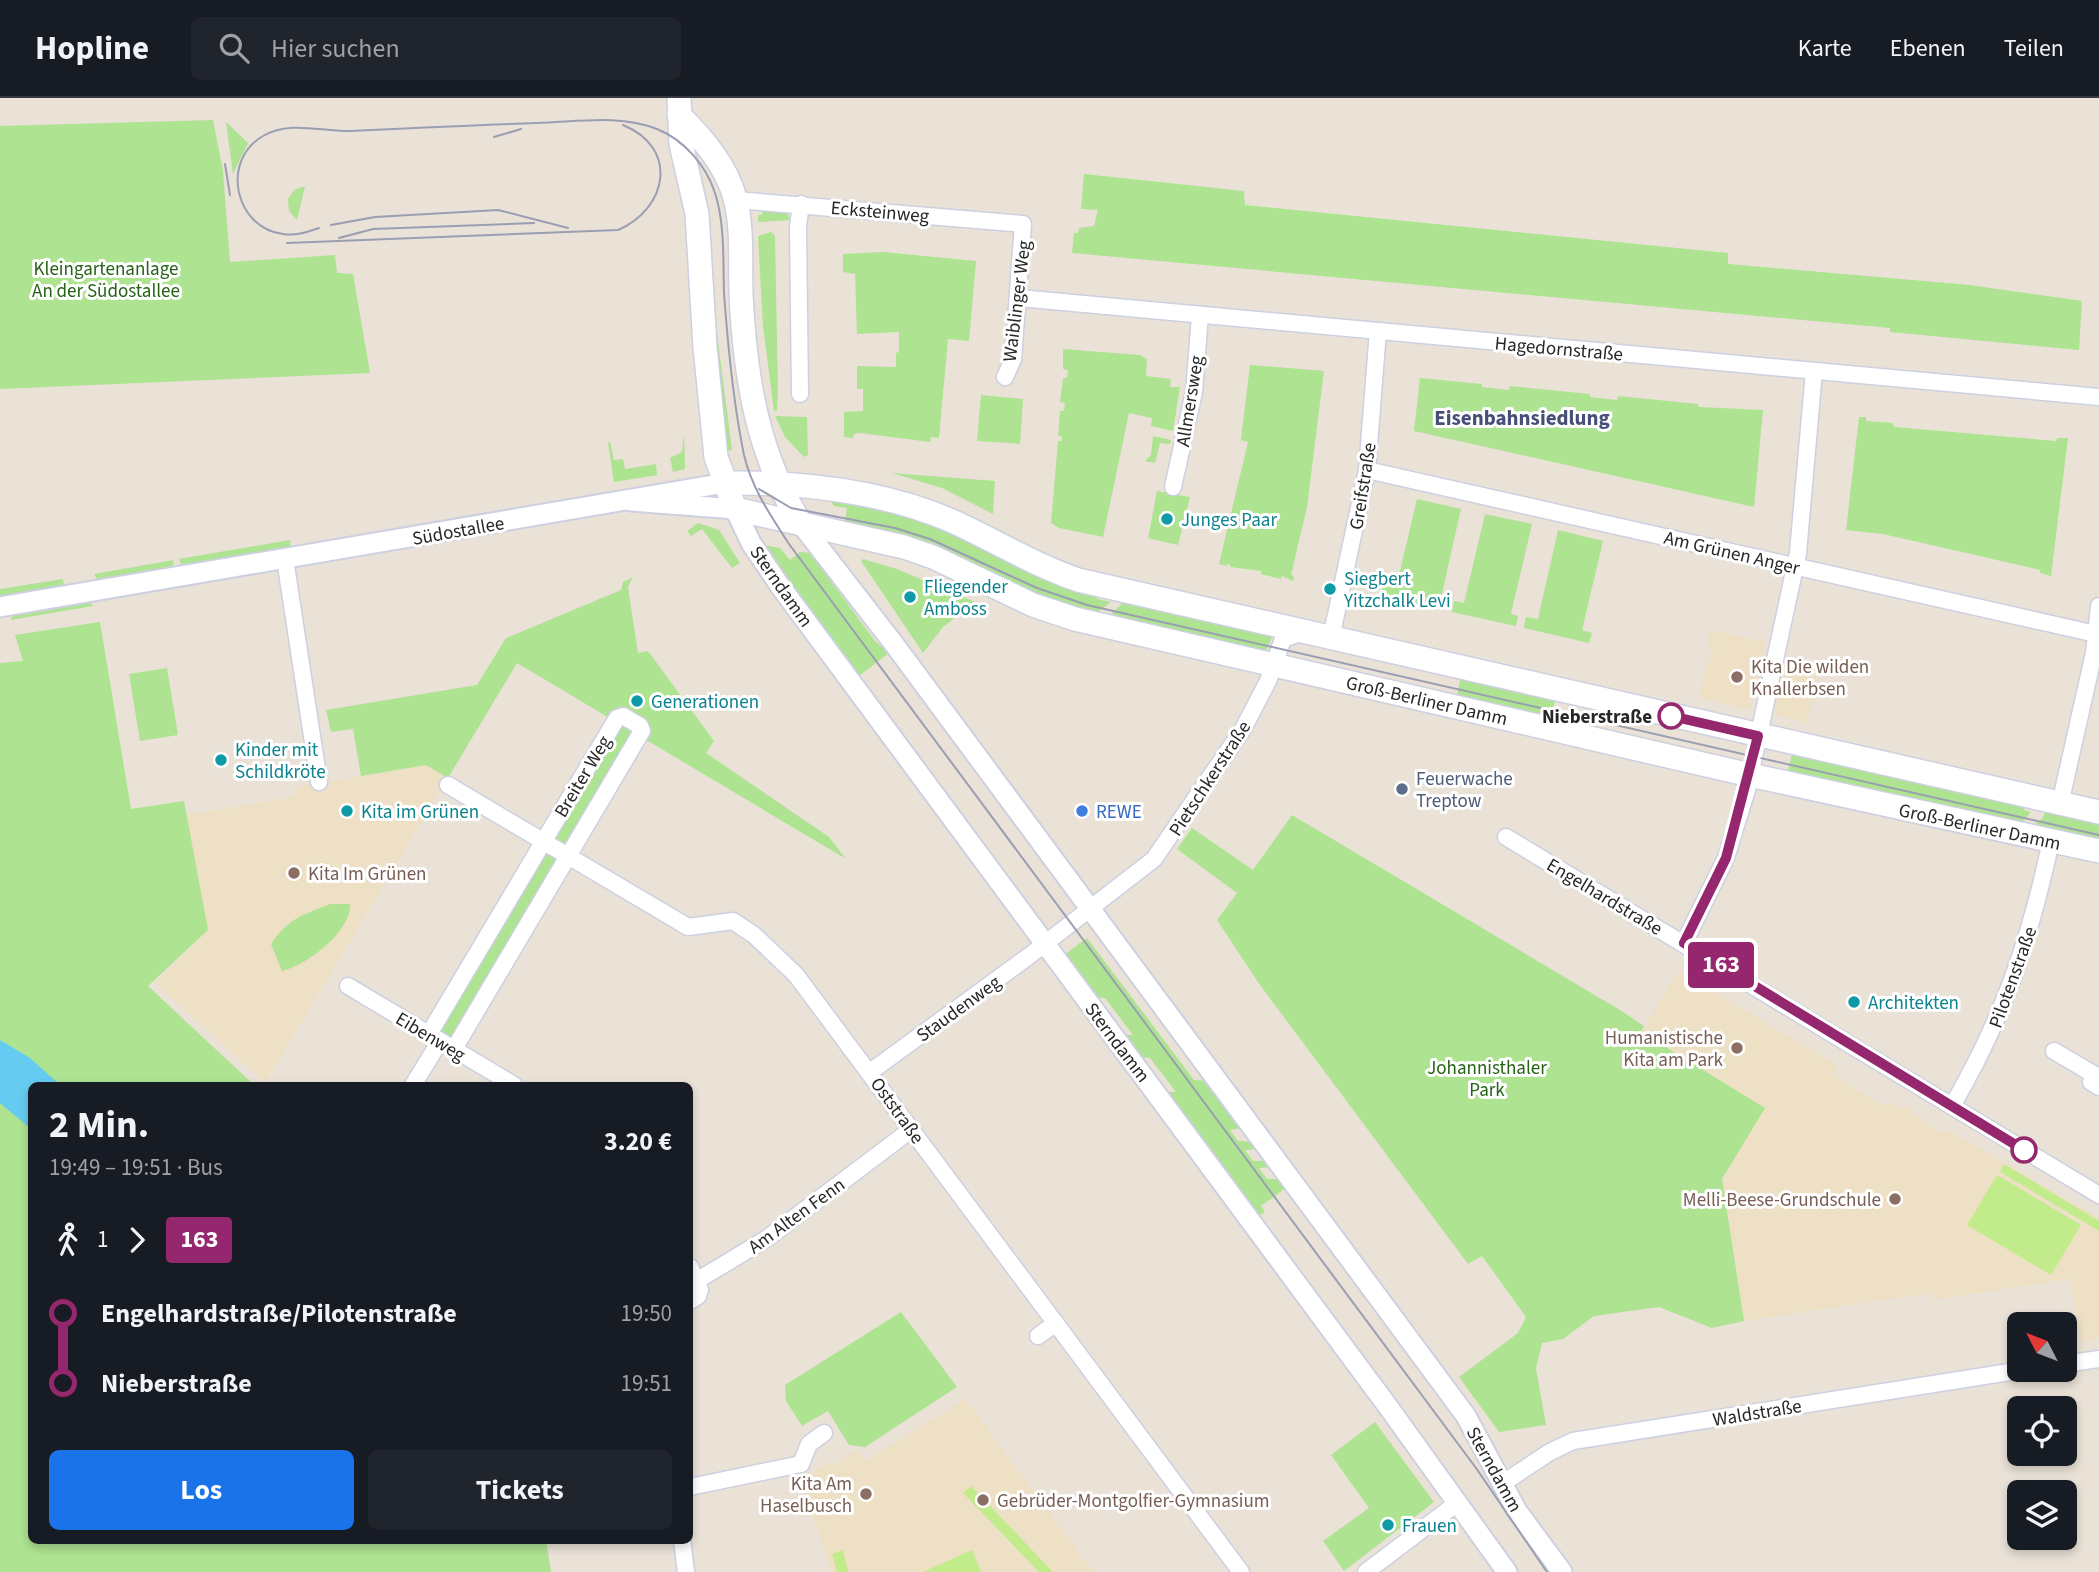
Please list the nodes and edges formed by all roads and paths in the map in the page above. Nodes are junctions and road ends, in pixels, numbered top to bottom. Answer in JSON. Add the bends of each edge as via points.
{"nodes":[{"id":1,"x":679,"y":106,"type":"edge"},
{"id":2,"x":749,"y":202,"type":"junction"},
{"id":3,"x":801,"y":204,"type":"junction"},
{"id":4,"x":1023,"y":224,"type":"joint"},
{"id":5,"x":1018,"y":298,"type":"junction"},
{"id":6,"x":1200,"y":315,"type":"junction"},
{"id":7,"x":1378,"y":331,"type":"junction"},
{"id":8,"x":1814,"y":371,"type":"junction"},
{"id":9,"x":1005,"y":377,"type":"dead end"},
{"id":10,"x":800,"y":394,"type":"dead end"},
{"id":11,"x":2099,"y":397,"type":"edge"},
{"id":12,"x":1367,"y":470,"type":"junction"},
{"id":13,"x":725,"y":483,"type":"junction"},
{"id":14,"x":779,"y":485,"type":"junction"},
{"id":15,"x":1173,"y":486,"type":"dead end"},
{"id":16,"x":631,"y":501,"type":"junction"},
{"id":17,"x":735,"y":509,"type":"junction"},
{"id":18,"x":801,"y":524,"type":"junction"},
{"id":19,"x":285,"y":559,"type":"junction"},
{"id":20,"x":1795,"y":567,"type":"junction"},
{"id":21,"x":1004,"y":592,"type":"joint"},
{"id":22,"x":2099,"y":606,"type":"edge"},
{"id":23,"x":0,"y":607,"type":"edge"},
{"id":24,"x":1303,"y":632,"type":"junction"},
{"id":25,"x":2096,"y":634,"type":"junction"},
{"id":26,"x":1331,"y":638,"type":"junction"},
{"id":27,"x":1272,"y":664,"type":"junction"},
{"id":28,"x":1758,"y":736,"type":"junction"},
{"id":29,"x":1750,"y":775,"type":"junction"},
{"id":30,"x":320,"y":782,"type":"dead end"},
{"id":31,"x":449,"y":785,"type":"dead end"},
{"id":32,"x":2060,"y":804,"type":"junction"},
{"id":33,"x":2099,"y":812,"type":"edge"},
{"id":34,"x":1506,"y":837,"type":"dead end"},
{"id":35,"x":2051,"y":841,"type":"junction"},
{"id":36,"x":543,"y":842,"type":"junction"},
{"id":37,"x":2099,"y":851,"type":"edge"},
{"id":38,"x":568,"y":857,"type":"junction"},
{"id":39,"x":1090,"y":909,"type":"junction"},
{"id":40,"x":1684,"y":943,"type":"junction"},
{"id":41,"x":1045,"y":944,"type":"junction"},
{"id":42,"x":348,"y":986,"type":"dead end"},
{"id":43,"x":441,"y":1042,"type":"junction"},
{"id":44,"x":2054,"y":1051,"type":"dead end"},
{"id":45,"x":870,"y":1072,"type":"junction"},
{"id":46,"x":2098,"y":1077,"type":"edge"},
{"id":47,"x":415,"y":1082,"type":"edge"},
{"id":48,"x":509,"y":1082,"type":"edge"},
{"id":49,"x":1952,"y":1105,"type":"junction"},
{"id":50,"x":912,"y":1129,"type":"junction"},
{"id":51,"x":2099,"y":1195,"type":"edge"},
{"id":52,"x":694,"y":1274,"type":"edge"},
{"id":53,"x":693,"y":1299,"type":"edge"},
{"id":54,"x":1056,"y":1323,"type":"junction"},
{"id":55,"x":1038,"y":1336,"type":"dead end"},
{"id":56,"x":2099,"y":1359,"type":"edge"},
{"id":57,"x":2077,"y":1362,"type":"edge"},
{"id":58,"x":2007,"y":1372,"type":"edge"},
{"id":59,"x":824,"y":1433,"type":"dead end"},
{"id":60,"x":1503,"y":1483,"type":"junction"},
{"id":61,"x":693,"y":1486,"type":"edge"},
{"id":62,"x":1456,"y":1504,"type":"junction"},
{"id":63,"x":682,"y":1544,"type":"edge"},
{"id":64,"x":686,"y":1572,"type":"edge"},
{"id":65,"x":1241,"y":1572,"type":"edge"},
{"id":66,"x":1366,"y":1572,"type":"edge"},
{"id":67,"x":1507,"y":1572,"type":"edge"},
{"id":68,"x":1562,"y":1572,"type":"edge"}],
"edges":[{"from":1,"to":2,"type":"main road","name":"Sterndamm"},
{"from":1,"to":13,"type":"main road","name":"Sterndamm","via":[[681,144],[697,214],[716,457]]},
{"from":2,"to":3,"type":"street","name":"Ecksteinweg"},
{"from":2,"to":14,"type":"main road","name":"Sterndamm","via":[[743,322],[755,421]]},
{"from":3,"to":4,"type":"street","name":"Ecksteinweg"},
{"from":3,"to":10,"type":"street"},
{"from":4,"to":5,"type":"street","name":"Waiblinger Weg"},
{"from":5,"to":6,"type":"street","name":"Hagedornstraße"},
{"from":5,"to":9,"type":"street","name":"Waiblinger Weg","via":[[1013,359]]},
{"from":6,"to":7,"type":"street","name":"Hagedornstraße"},
{"from":6,"to":15,"type":"street","name":"Allmersweg","via":[[1194,392]]},
{"from":7,"to":8,"type":"street","name":"Hagedornstraße"},
{"from":7,"to":12,"type":"street","name":"Greifstraße"},
{"from":8,"to":11,"type":"street","name":"Hagedornstraße"},
{"from":8,"to":20,"type":"street"},
{"from":12,"to":20,"type":"street","name":"Am Grünen Anger"},
{"from":12,"to":26,"type":"street","name":"Greifstraße"},
{"from":13,"to":14,"type":"main road"},
{"from":13,"to":16,"type":"street","name":"Südostallee"},
{"from":13,"to":17,"type":"main road","name":"Sterndamm"},
{"from":14,"to":18,"type":"main road","name":"Sterndamm"},
{"from":14,"to":24,"type":"main road","name":"Groß-Berliner Damm","via":[[909,505],[1078,580]]},
{"from":16,"to":17,"type":"street","name":"Südostallee"},
{"from":16,"to":19,"type":"street","name":"Südostallee"},
{"from":17,"to":18,"type":"main road","name":"Sterndamm"},
{"from":17,"to":41,"type":"street","name":"Sterndamm","via":[[774,578]]},
{"from":18,"to":21,"type":"main road","name":"Sterndamm","via":[[884,541],[933,557]]},
{"from":18,"to":39,"type":"street","name":"Sterndamm"},
{"from":19,"to":23,"type":"street","name":"Südostallee"},
{"from":19,"to":30,"type":"street"},
{"from":20,"to":25,"type":"street","name":"Am Grünen Anger"},
{"from":20,"to":28,"type":"street"},
{"from":21,"to":27,"type":"main road","name":"Groß-Berliner Damm","via":[[1075,620]]},
{"from":22,"to":25,"type":"street"},
{"from":24,"to":26,"type":"main road","name":"Groß-Berliner Damm"},
{"from":24,"to":27,"type":"street","name":"Pietschkerstraße","via":[[1283,639]]},
{"from":25,"to":32,"type":"street"},
{"from":26,"to":28,"type":"main road","name":"Groß-Berliner Damm"},
{"from":27,"to":29,"type":"main road","name":"Groß-Berliner Damm"},
{"from":27,"to":39,"type":"street","name":"Pietschkerstraße","via":[[1243,729],[1159,852],[1144,869]]},
{"from":28,"to":29,"type":"street"},
{"from":28,"to":32,"type":"main road","name":"Groß-Berliner Damm"},
{"from":29,"to":35,"type":"main road","name":"Groß-Berliner Damm"},
{"from":29,"to":40,"type":"street","via":[[1726,858]]},
{"from":31,"to":36,"type":"street","name":"Oststraße"},
{"from":32,"to":33,"type":"main road","name":"Groß-Berliner Damm"},
{"from":34,"to":40,"type":"street","name":"Engelhardstraße"},
{"from":35,"to":37,"type":"main road","name":"Groß-Berliner Damm"},
{"from":35,"to":49,"type":"street","name":"Pilotenstraße","via":[[2013,984]]},
{"from":36,"to":38,"type":"street","name":"Oststraße"},
{"from":36,"to":38,"type":"street","name":"Breiter Weg","via":[[617,718],[623,716],[640,726],[642,731]]},
{"from":36,"to":43,"type":"street","name":"Breiter Weg"},
{"from":38,"to":43,"type":"street","name":"Breiter Weg"},
{"from":38,"to":45,"type":"street","name":"Oststraße","via":[[688,927],[733,921],[754,935],[796,975]]},
{"from":39,"to":41,"type":"street","name":"Pietschkerstraße"},
{"from":39,"to":60,"type":"street","name":"Sterndamm","via":[[1466,1416]]},
{"from":40,"to":49,"type":"street","name":"Engelhardstraße"},
{"from":41,"to":45,"type":"street","name":"Staudenweg"},
{"from":41,"to":62,"type":"street","name":"Sterndamm"},
{"from":42,"to":43,"type":"street","name":"Eibenweg"},
{"from":43,"to":47,"type":"street","name":"Breiter Weg"},
{"from":43,"to":48,"type":"street","name":"Eibenweg"},
{"from":44,"to":46,"type":"street"},
{"from":45,"to":50,"type":"street","name":"Oststraße"},
{"from":49,"to":51,"type":"street","name":"Engelhardstraße"},
{"from":50,"to":52,"type":"street","name":"Am Alten Fenn","via":[[766,1238]]},
{"from":50,"to":54,"type":"street","name":"Oststraße"},
{"from":52,"to":53,"type":"street","name":"Am Alten Fenn","via":[[698,1296]]},
{"from":54,"to":55,"type":"street"},
{"from":54,"to":65,"type":"street","name":"Oststraße"},
{"from":56,"to":57,"type":"street"},
{"from":58,"to":60,"type":"street","name":"Waldstraße","via":[[1573,1441]]},
{"from":59,"to":61,"type":"street","via":[[809,1444],[801,1464]]},
{"from":60,"to":68,"type":"street","name":"Sterndamm","via":[[1517,1511]]},
{"from":62,"to":66,"type":"street"},
{"from":62,"to":67,"type":"street","name":"Sterndamm"},
{"from":63,"to":64,"type":"street"}]}
